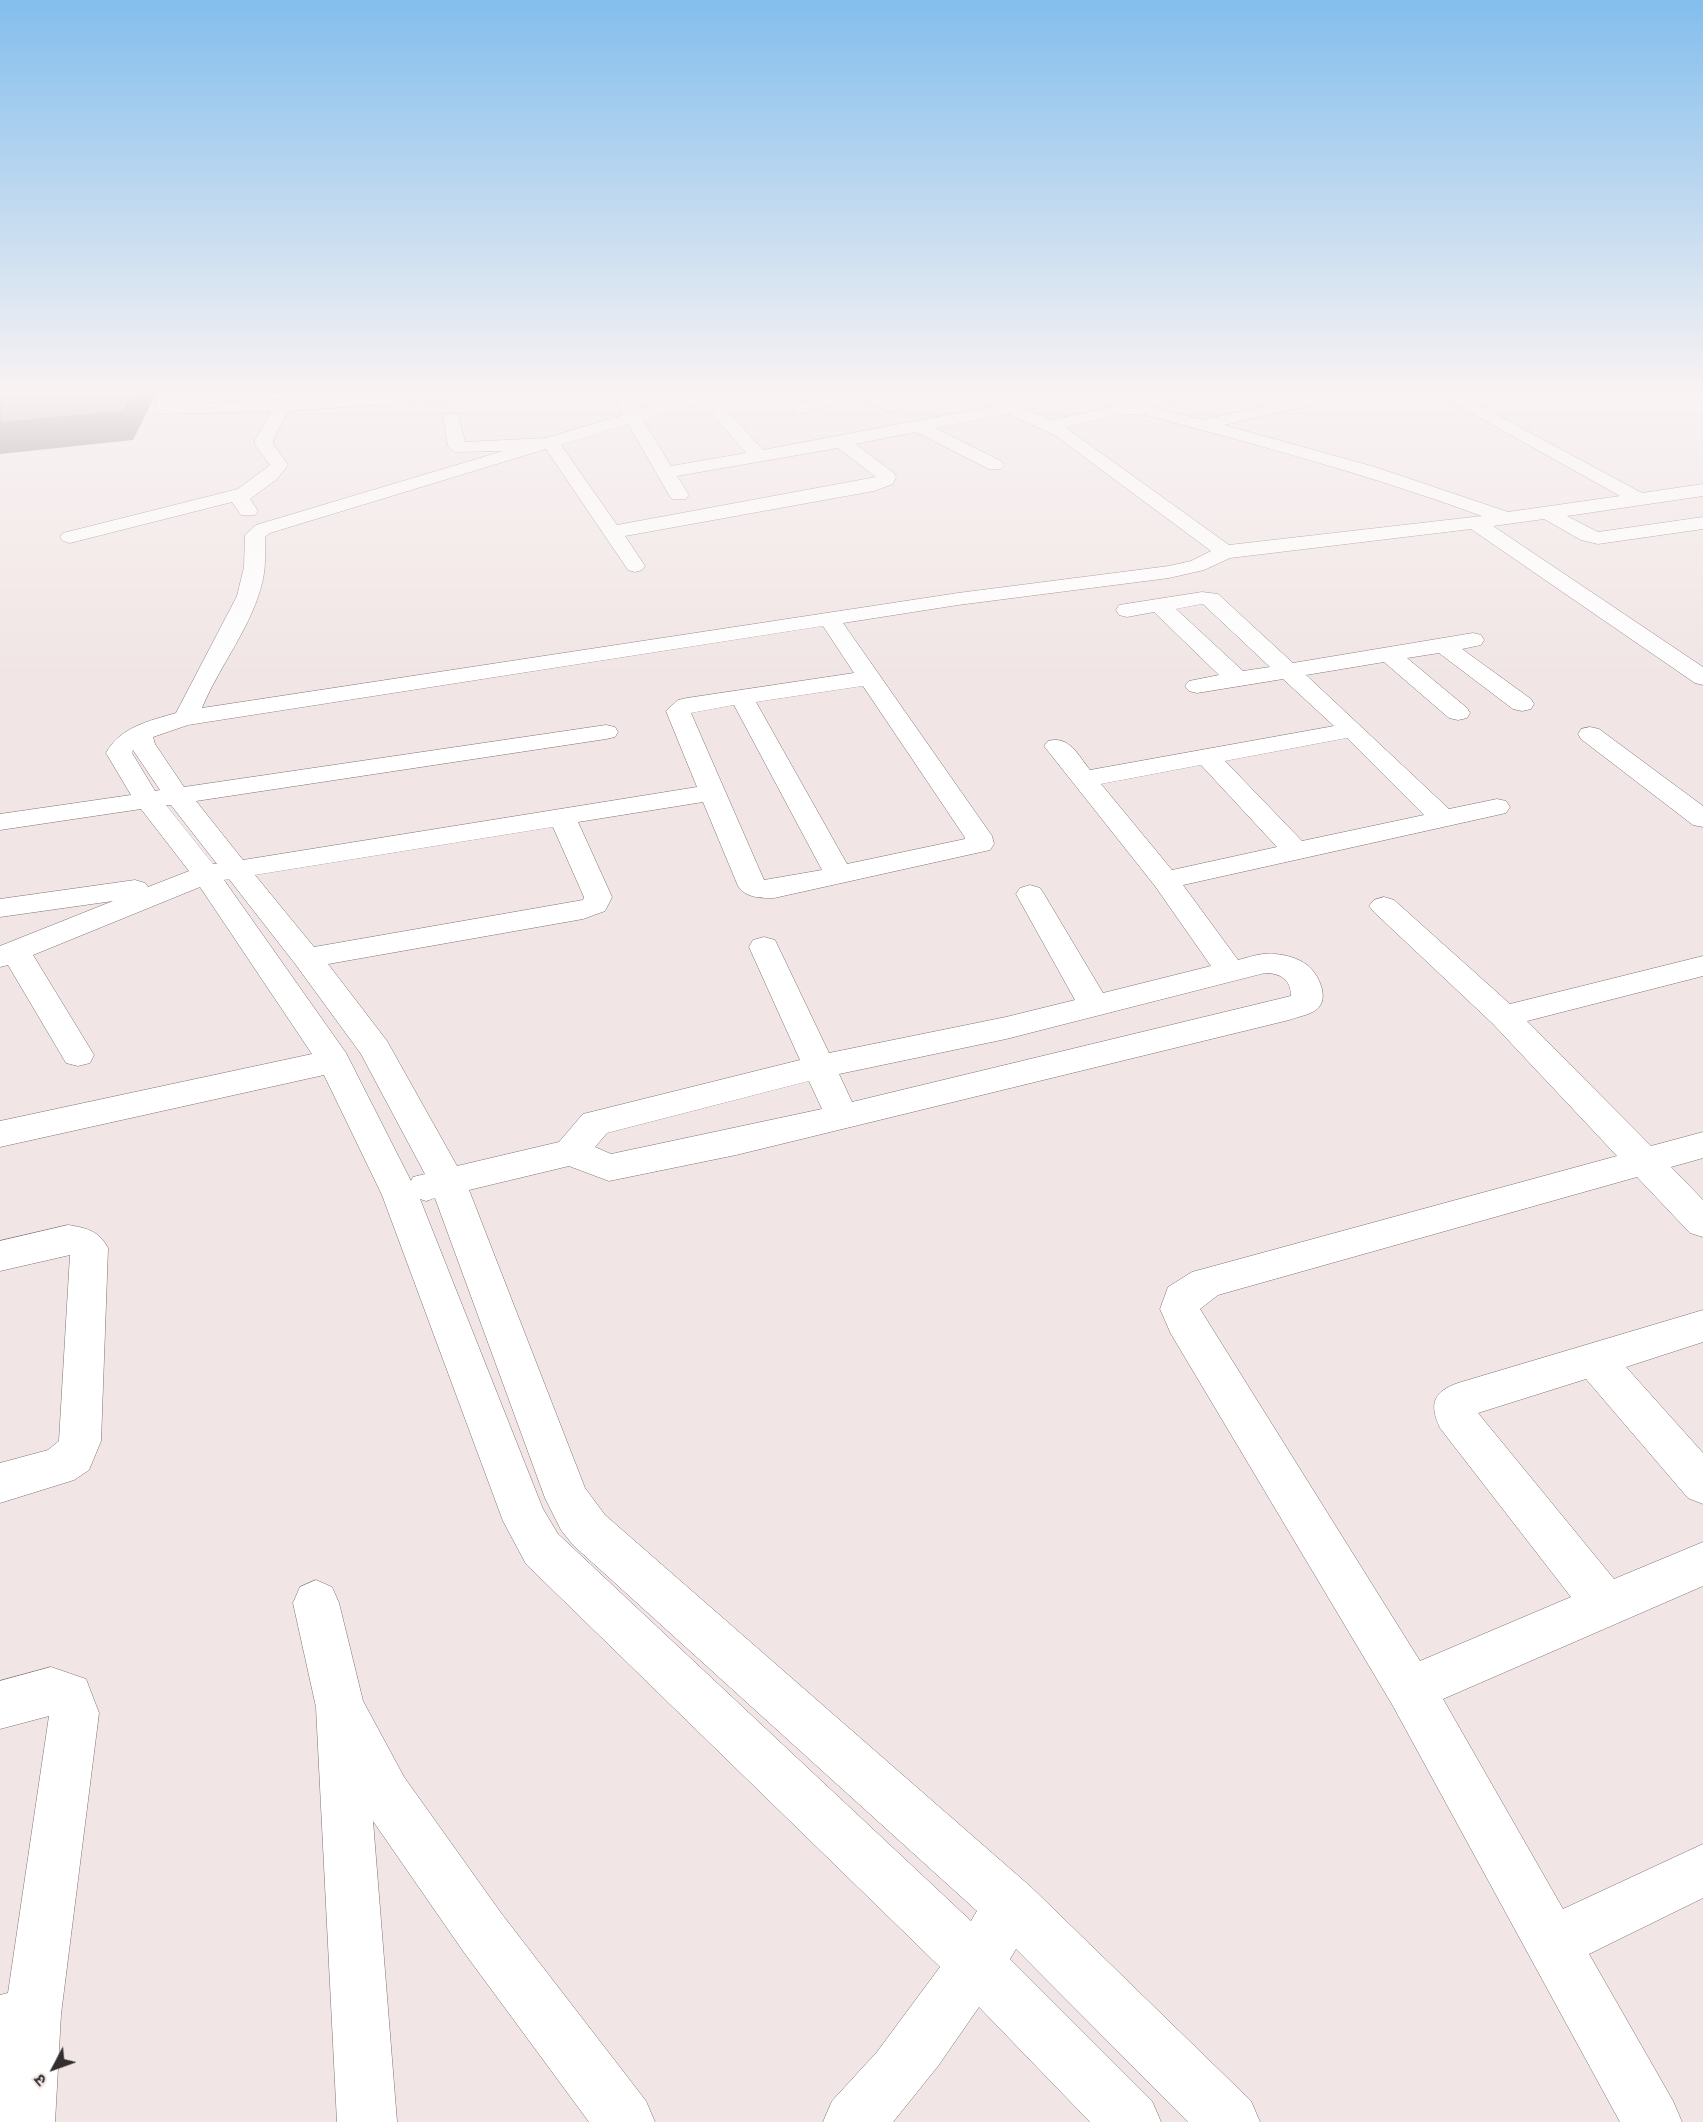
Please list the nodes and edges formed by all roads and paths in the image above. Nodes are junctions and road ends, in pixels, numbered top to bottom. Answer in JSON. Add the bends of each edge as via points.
{"nodes":[{"id":1,"x":250,"y":489,"type":"edge"},
{"id":2,"x":397,"y":489,"type":"edge"},
{"id":3,"x":584,"y":489,"type":"edge"},
{"id":4,"x":675,"y":489,"type":"edge"},
{"id":5,"x":852,"y":489,"type":"edge"},
{"id":6,"x":1141,"y":489,"type":"edge"},
{"id":7,"x":1418,"y":489,"type":"edge"},
{"id":8,"x":1621,"y":489,"type":"edge"},
{"id":9,"x":1703,"y":490,"type":"edge"},
{"id":10,"x":244,"y":493,"type":"junction"},
{"id":11,"x":679,"y":495,"type":"dead end"},
{"id":12,"x":1639,"y":499,"type":"junction"},
{"id":13,"x":1548,"y":513,"type":"junction"},
{"id":14,"x":1506,"y":518,"type":"junction"},
{"id":15,"x":1475,"y":523,"type":"junction"},
{"id":16,"x":1703,"y":523,"type":"edge"},
{"id":17,"x":263,"y":529,"type":"junction"},
{"id":18,"x":614,"y":532,"type":"junction"},
{"id":19,"x":70,"y":537,"type":"dead end"},
{"id":20,"x":1225,"y":552,"type":"junction"},
{"id":21,"x":635,"y":566,"type":"dead end"},
{"id":22,"x":1159,"y":605,"type":"junction"},
{"id":23,"x":1127,"y":610,"type":"dead end"},
{"id":24,"x":830,"y":619,"type":"junction"},
{"id":25,"x":1473,"y":640,"type":"dead end"},
{"id":26,"x":1443,"y":645,"type":"junction"},
{"id":27,"x":1389,"y":654,"type":"junction"},
{"id":28,"x":1290,"y":671,"type":"junction"},
{"id":29,"x":868,"y":678,"type":"junction"},
{"id":30,"x":1703,"y":678,"type":"edge"},
{"id":31,"x":1237,"y":680,"type":"junction"},
{"id":32,"x":1197,"y":686,"type":"dead end"},
{"id":33,"x":742,"y":698,"type":"junction"},
{"id":34,"x":1522,"y":704,"type":"dead end"},
{"id":35,"x":1458,"y":713,"type":"dead end"},
{"id":36,"x":186,"y":718,"type":"junction"},
{"id":37,"x":1353,"y":730,"type":"junction"},
{"id":38,"x":606,"y":732,"type":"dead end"},
{"id":39,"x":1590,"y":734,"type":"dead end"},
{"id":40,"x":1057,"y":746,"type":"dead end"},
{"id":41,"x":1208,"y":758,"type":"junction"},
{"id":42,"x":1084,"y":778,"type":"junction"},
{"id":43,"x":712,"y":793,"type":"junction"},
{"id":44,"x":161,"y":797,"type":"junction"},
{"id":45,"x":1497,"y":807,"type":"dead end"},
{"id":46,"x":562,"y":816,"type":"junction"},
{"id":47,"x":1703,"y":819,"type":"edge"},
{"id":48,"x":1445,"y":820,"type":"junction"},
{"id":49,"x":0,"y":822,"type":"edge"},
{"id":50,"x":1296,"y":852,"type":"junction"},
{"id":51,"x":208,"y":875,"type":"junction"},
{"id":52,"x":839,"y":875,"type":"junction"},
{"id":53,"x":1165,"y":880,"type":"junction"},
{"id":54,"x":1030,"y":894,"type":"dead end"},
{"id":55,"x":1384,"y":906,"type":"dead end"},
{"id":56,"x":0,"y":908,"type":"edge"},
{"id":57,"x":764,"y":947,"type":"dead end"},
{"id":58,"x":7,"y":954,"type":"edge"},
{"id":59,"x":307,"y":958,"type":"junction"},
{"id":60,"x":1703,"y":966,"type":"edge"},
{"id":61,"x":1230,"y":971,"type":"junction"},
{"id":62,"x":1094,"y":1005,"type":"junction"},
{"id":63,"x":1504,"y":1016,"type":"junction"},
{"id":64,"x":1006,"y":1028,"type":"junction"},
{"id":65,"x":78,"y":1055,"type":"dead end"},
{"id":66,"x":334,"y":1061,"type":"junction"},
{"id":67,"x":819,"y":1067,"type":"junction"},
{"id":68,"x":1031,"y":1072,"type":"junction"},
{"id":69,"x":842,"y":1116,"type":"junction"},
{"id":70,"x":0,"y":1134,"type":"edge"},
{"id":71,"x":1703,"y":1145,"type":"edge"},
{"id":72,"x":571,"y":1152,"type":"junction"},
{"id":73,"x":1642,"y":1160,"type":"junction"},
{"id":74,"x":447,"y":1181,"type":"junction"},
{"id":75,"x":400,"y":1195,"type":"junction"},
{"id":76,"x":1703,"y":1223,"type":"edge"},
{"id":77,"x":0,"y":1256,"type":"edge"},
{"id":78,"x":1703,"y":1326,"type":"edge"},
{"id":79,"x":1594,"y":1359,"type":"junction"},
{"id":80,"x":0,"y":1483,"type":"edge"},
{"id":81,"x":1703,"y":1484,"type":"edge"},
{"id":82,"x":1703,"y":1564,"type":"edge"},
{"id":83,"x":316,"y":1603,"type":"dead end"},
{"id":84,"x":1606,"y":1605,"type":"junction"},
{"id":85,"x":1410,"y":1689,"type":"junction"},
{"id":86,"x":0,"y":1705,"type":"edge"},
{"id":87,"x":340,"y":1707,"type":"junction"},
{"id":88,"x":1703,"y":1870,"type":"edge"},
{"id":89,"x":1012,"y":1906,"type":"junction"},
{"id":90,"x":1551,"y":1944,"type":"junction"},
{"id":91,"x":976,"y":1964,"type":"junction"},
{"id":92,"x":17,"y":2018,"type":"edge"},
{"id":93,"x":25,"y":2122,"type":"edge"},
{"id":94,"x":367,"y":2122,"type":"edge"},
{"id":95,"x":625,"y":2122,"type":"edge"},
{"id":96,"x":853,"y":2122,"type":"edge"},
{"id":97,"x":1131,"y":2122,"type":"edge"},
{"id":98,"x":1230,"y":2122,"type":"edge"},
{"id":99,"x":1652,"y":2122,"type":"edge"}],
"edges":[{"from":1,"to":10,"type":"street"},
{"from":2,"to":17,"type":"street"},
{"from":3,"to":18,"type":"street"},
{"from":4,"to":11,"type":"street"},
{"from":5,"to":18,"type":"street"},
{"from":6,"to":20,"type":"street"},
{"from":7,"to":14,"type":"street"},
{"from":8,"to":12,"type":"street"},
{"from":9,"to":12,"type":"street"},
{"from":10,"to":17,"type":"street","via":[[242,505]]},
{"from":10,"to":19,"type":"street"},
{"from":12,"to":13,"type":"street"},
{"from":13,"to":14,"type":"street"},
{"from":13,"to":16,"type":"street","via":[[1588,536],[1599,538]]},
{"from":14,"to":15,"type":"street"},
{"from":15,"to":20,"type":"street"},
{"from":15,"to":30,"type":"street"},
{"from":17,"to":36,"type":"street","via":[[255,535],[253,577],[246,599]]},
{"from":18,"to":21,"type":"street"},
{"from":20,"to":24,"type":"street","via":[[1197,566],[1169,572]]},
{"from":22,"to":23,"type":"street"},
{"from":22,"to":28,"type":"street","via":[[1210,599]]},
{"from":22,"to":31,"type":"street"},
{"from":24,"to":29,"type":"street"},
{"from":24,"to":36,"type":"street"},
{"from":25,"to":26,"type":"street"},
{"from":26,"to":27,"type":"street"},
{"from":26,"to":34,"type":"street"},
{"from":27,"to":28,"type":"street"},
{"from":27,"to":35,"type":"street"},
{"from":28,"to":31,"type":"street"},
{"from":28,"to":37,"type":"street"},
{"from":29,"to":33,"type":"street"},
{"from":29,"to":52,"type":"street","via":[[981,841],[974,846]]},
{"from":31,"to":32,"type":"street"},
{"from":33,"to":43,"type":"street","via":[[687,705],[678,711]]},
{"from":33,"to":52,"type":"street"},
{"from":36,"to":44,"type":"street","via":[[140,733]]},
{"from":37,"to":41,"type":"street"},
{"from":37,"to":48,"type":"street"},
{"from":38,"to":44,"type":"street"},
{"from":39,"to":47,"type":"street"},
{"from":40,"to":42,"type":"street"},
{"from":41,"to":42,"type":"street"},
{"from":41,"to":50,"type":"street"},
{"from":42,"to":53,"type":"street"},
{"from":43,"to":46,"type":"street"},
{"from":43,"to":52,"type":"street","via":[[752,886],[759,890],[774,889]]},
{"from":44,"to":49,"type":"street"},
{"from":44,"to":51,"type":"street"},
{"from":45,"to":48,"type":"street"},
{"from":46,"to":51,"type":"street"},
{"from":46,"to":59,"type":"street","via":[[598,897],[595,905]]},
{"from":48,"to":50,"type":"street"},
{"from":50,"to":53,"type":"street"},
{"from":51,"to":56,"type":"street"},
{"from":51,"to":58,"type":"street"},
{"from":51,"to":59,"type":"street"},
{"from":51,"to":66,"type":"street"},
{"from":53,"to":61,"type":"street"},
{"from":54,"to":62,"type":"street"},
{"from":55,"to":63,"type":"street"},
{"from":57,"to":67,"type":"street"},
{"from":58,"to":65,"type":"street"},
{"from":59,"to":74,"type":"street","via":[[375,1049]]},
{"from":60,"to":63,"type":"street"},
{"from":61,"to":62,"type":"street"},
{"from":61,"to":68,"type":"street","via":[[1276,962],[1296,971],[1306,981],[1306,1002]]},
{"from":62,"to":64,"type":"street"},
{"from":63,"to":73,"type":"street"},
{"from":64,"to":67,"type":"street"},
{"from":64,"to":68,"type":"street"},
{"from":66,"to":70,"type":"street"},
{"from":66,"to":75,"type":"street"},
{"from":67,"to":69,"type":"street"},
{"from":67,"to":72,"type":"street","via":[[595,1123]]},
{"from":68,"to":69,"type":"street"},
{"from":69,"to":72,"type":"street","via":[[609,1168]]},
{"from":71,"to":73,"type":"street"},
{"from":72,"to":74,"type":"street"},
{"from":73,"to":76,"type":"street"},
{"from":73,"to":85,"type":"street","via":[[1206,1283],[1182,1298],[1179,1309],[1185,1322]]},
{"from":74,"to":75,"type":"street"},
{"from":74,"to":89,"type":"street","via":[[567,1498],[577,1515],[589,1530]]},
{"from":75,"to":91,"type":"street","via":[[525,1521],[542,1549]]},
{"from":77,"to":80,"type":"street","via":[[68,1240],[82,1242],[89,1248],[80,1441],[74,1455],[59,1466]]},
{"from":78,"to":79,"type":"street"},
{"from":79,"to":81,"type":"street"},
{"from":79,"to":84,"type":"street","via":[[1458,1401],[1454,1406],[1455,1415]]},
{"from":82,"to":84,"type":"street"},
{"from":83,"to":87,"type":"street"},
{"from":84,"to":85,"type":"street"},
{"from":85,"to":90,"type":"street"},
{"from":86,"to":92,"type":"street","via":[[51,1691],[69,1696],[74,1713]]},
{"from":87,"to":94,"type":"street"},
{"from":87,"to":95,"type":"street","via":[[386,1795],[482,1932]]},
{"from":88,"to":90,"type":"street"},
{"from":89,"to":91,"type":"street"},
{"from":89,"to":98,"type":"street"},
{"from":90,"to":99,"type":"street"},
{"from":91,"to":96,"type":"street","via":[[883,2092]]},
{"from":91,"to":97,"type":"street"},
{"from":92,"to":93,"type":"street"}]}
